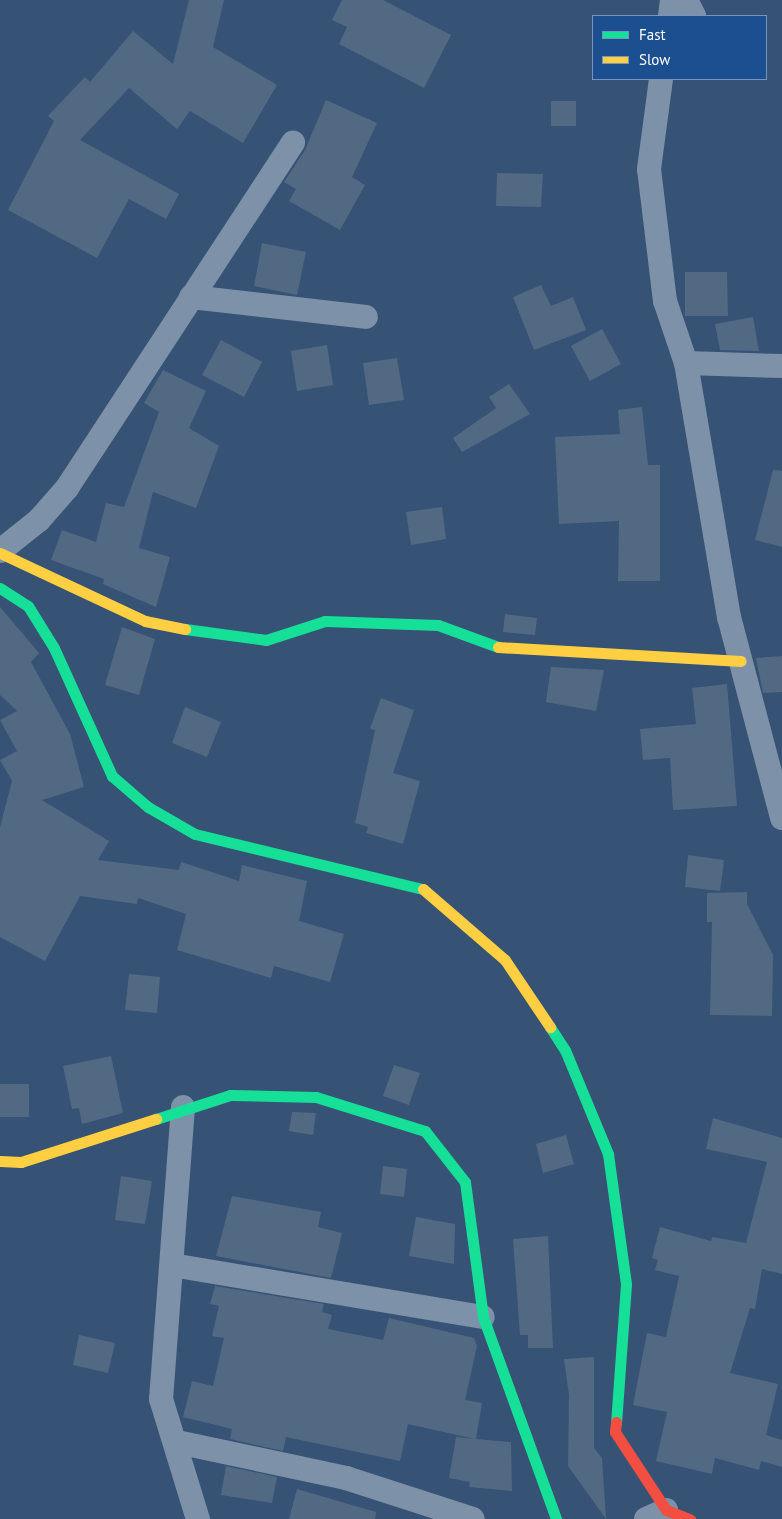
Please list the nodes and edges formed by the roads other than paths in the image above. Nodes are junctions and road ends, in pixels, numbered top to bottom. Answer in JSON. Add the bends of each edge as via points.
{"nodes":[{"id":1,"x":672,"y":0,"type":"edge"},
{"id":2,"x":686,"y":0,"type":"edge"},
{"id":3,"x":670,"y":15,"type":"edge"},
{"id":4,"x":694,"y":15,"type":"edge"},
{"id":5,"x":661,"y":80,"type":"edge"},
{"id":6,"x":293,"y":142,"type":"dead end"},
{"id":7,"x":191,"y":297,"type":"junction"},
{"id":8,"x":366,"y":317,"type":"dead end"},
{"id":9,"x":686,"y":364,"type":"junction"},
{"id":10,"x":782,"y":366,"type":"edge"},
{"id":11,"x":0,"y":552,"type":"edge"},
{"id":12,"x":0,"y":588,"type":"edge"},
{"id":13,"x":741,"y":660,"type":"junction"},
{"id":14,"x":782,"y":818,"type":"edge"},
{"id":15,"x":183,"y":1107,"type":"junction"},
{"id":16,"x":0,"y":1161,"type":"edge"},
{"id":17,"x":172,"y":1265,"type":"junction"},
{"id":18,"x":483,"y":1317,"type":"junction"},
{"id":19,"x":177,"y":1442,"type":"junction"},
{"id":20,"x":656,"y":1514,"type":"edge"},
{"id":21,"x":198,"y":1519,"type":"edge"},
{"id":22,"x":472,"y":1519,"type":"edge"},
{"id":23,"x":556,"y":1519,"type":"edge"},
{"id":24,"x":690,"y":1519,"type":"edge"}],
"edges":[{"from":1,"to":3,"type":"street"},
{"from":2,"to":4,"type":"street"},
{"from":5,"to":9,"type":"street","via":[[649,169],[665,300]]},
{"from":6,"to":7,"type":"street"},
{"from":7,"to":8,"type":"street"},
{"from":7,"to":11,"type":"street","via":[[67,488],[38,520]]},
{"from":9,"to":10,"type":"street"},
{"from":9,"to":13,"type":"street","via":[[729,617]]},
{"from":11,"to":13,"type":"street","via":[[145,621],[216,635],[266,640],[325,621],[438,625],[492,646],[523,650]]},
{"from":12,"to":20,"type":"street","via":[[28,606],[54,648],[112,776],[148,807],[195,834],[429,890],[505,960],[565,1050],[608,1154],[626,1284],[614,1432]]},
{"from":13,"to":14,"type":"street"},
{"from":15,"to":16,"type":"street","via":[[21,1162]]},
{"from":15,"to":17,"type":"street"},
{"from":15,"to":18,"type":"street","via":[[230,1094],[316,1097],[425,1131],[465,1182]]},
{"from":17,"to":18,"type":"street"},
{"from":17,"to":19,"type":"street","via":[[161,1400]]},
{"from":18,"to":23,"type":"street"},
{"from":19,"to":21,"type":"street"},
{"from":19,"to":22,"type":"street","via":[[346,1478]]},
{"from":20,"to":24,"type":"street"}]}
